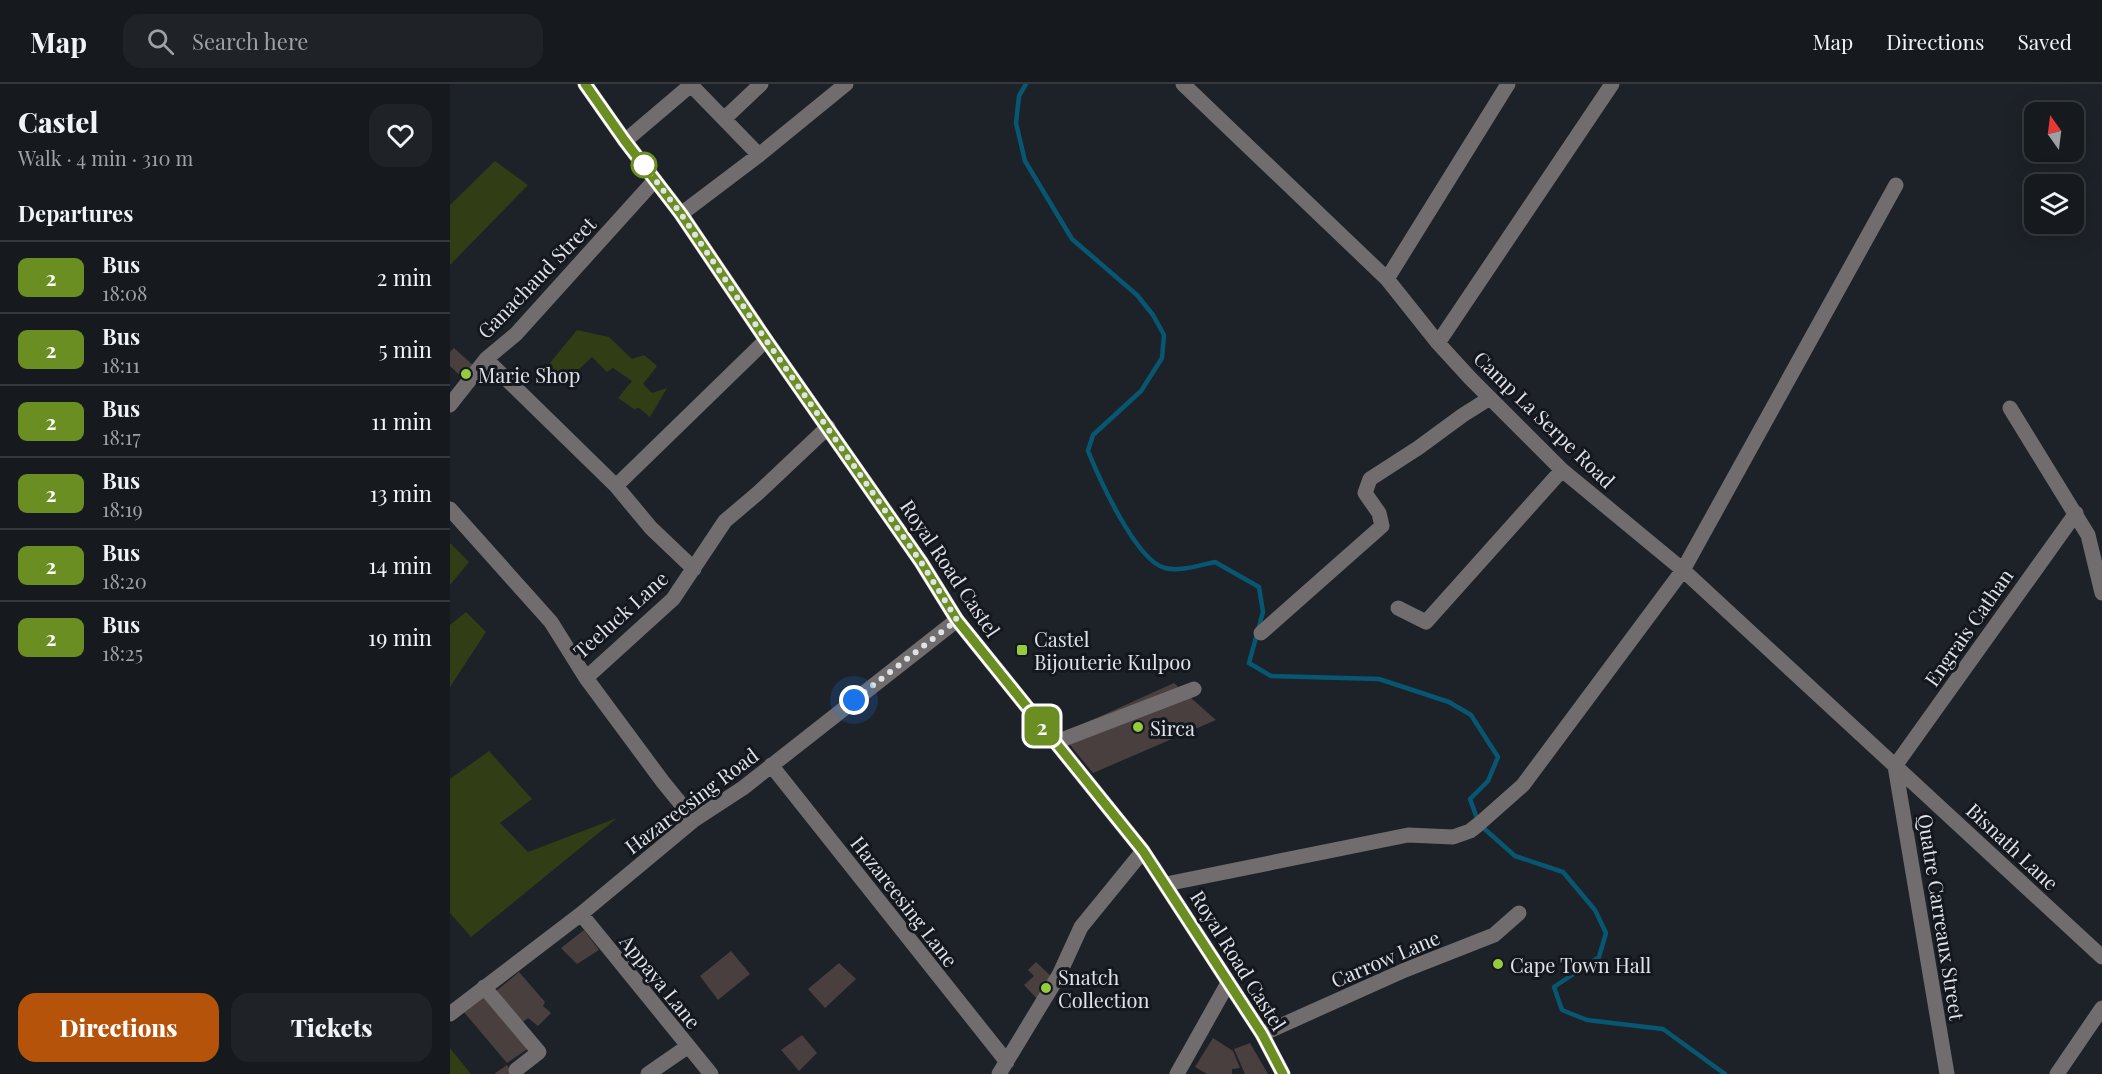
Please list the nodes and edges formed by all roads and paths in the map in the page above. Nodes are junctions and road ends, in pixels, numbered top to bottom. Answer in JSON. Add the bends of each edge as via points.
{"nodes":[{"id":1,"x":585,"y":84,"type":"edge"},
{"id":2,"x":761,"y":84,"type":"edge"},
{"id":3,"x":846,"y":84,"type":"edge"},
{"id":4,"x":1183,"y":84,"type":"edge"},
{"id":5,"x":1508,"y":84,"type":"edge"},
{"id":6,"x":1612,"y":84,"type":"edge"},
{"id":7,"x":692,"y":85,"type":"edge"},
{"id":8,"x":724,"y":119,"type":"junction"},
{"id":9,"x":625,"y":141,"type":"junction"},
{"id":10,"x":759,"y":155,"type":"junction"},
{"id":11,"x":656,"y":180,"type":"junction"},
{"id":12,"x":1896,"y":185,"type":"dead end"},
{"id":13,"x":681,"y":214,"type":"junction"},
{"id":14,"x":1387,"y":279,"type":"junction"},
{"id":15,"x":766,"y":340,"type":"junction"},
{"id":16,"x":1438,"y":343,"type":"junction"},
{"id":17,"x":486,"y":359,"type":"junction"},
{"id":18,"x":1490,"y":398,"type":"junction"},
{"id":19,"x":450,"y":405,"type":"edge"},
{"id":20,"x":2010,"y":408,"type":"dead end"},
{"id":21,"x":828,"y":427,"type":"junction"},
{"id":22,"x":1562,"y":470,"type":"junction"},
{"id":23,"x":616,"y":486,"type":"junction"},
{"id":24,"x":450,"y":509,"type":"edge"},
{"id":25,"x":2076,"y":513,"type":"junction"},
{"id":26,"x":694,"y":569,"type":"junction"},
{"id":27,"x":1683,"y":570,"type":"junction"},
{"id":28,"x":2102,"y":593,"type":"edge"},
{"id":29,"x":1398,"y":608,"type":"dead end"},
{"id":30,"x":957,"y":620,"type":"junction"},
{"id":31,"x":1261,"y":633,"type":"dead end"},
{"id":32,"x":586,"y":678,"type":"junction"},
{"id":33,"x":1194,"y":688,"type":"dead end"},
{"id":34,"x":1056,"y":742,"type":"junction"},
{"id":35,"x":771,"y":765,"type":"junction"},
{"id":36,"x":1895,"y":766,"type":"junction"},
{"id":37,"x":694,"y":820,"type":"junction"},
{"id":38,"x":1143,"y":851,"type":"junction"},
{"id":39,"x":1166,"y":884,"type":"junction"},
{"id":40,"x":1519,"y":913,"type":"dead end"},
{"id":41,"x":580,"y":914,"type":"junction"},
{"id":42,"x":2102,"y":957,"type":"edge"},
{"id":43,"x":1228,"y":983,"type":"junction"},
{"id":44,"x":484,"y":987,"type":"junction"},
{"id":45,"x":2102,"y":1008,"type":"edge"},
{"id":46,"x":450,"y":1014,"type":"edge"},
{"id":47,"x":1262,"y":1034,"type":"junction"},
{"id":48,"x":687,"y":1047,"type":"junction"},
{"id":49,"x":1003,"y":1068,"type":"edge"},
{"id":50,"x":516,"y":1070,"type":"dead end"},
{"id":51,"x":648,"y":1074,"type":"edge"},
{"id":52,"x":711,"y":1074,"type":"edge"},
{"id":53,"x":1177,"y":1074,"type":"edge"},
{"id":54,"x":1283,"y":1074,"type":"edge"},
{"id":55,"x":1947,"y":1074,"type":"edge"},
{"id":56,"x":2057,"y":1074,"type":"edge"}],
"edges":[{"from":1,"to":9,"type":"main road","name":"Royal Road Castel"},
{"from":2,"to":8,"type":"street"},
{"from":3,"to":10,"type":"street"},
{"from":4,"to":14,"type":"street","name":"Camp La Serpe Road"},
{"from":5,"to":14,"type":"street"},
{"from":6,"to":16,"type":"street"},
{"from":7,"to":8,"type":"street"},
{"from":7,"to":9,"type":"street"},
{"from":8,"to":10,"type":"street"},
{"from":9,"to":11,"type":"main road","name":"Royal Road Castel"},
{"from":10,"to":13,"type":"street"},
{"from":11,"to":13,"type":"main road","name":"Royal Road Castel"},
{"from":11,"to":17,"type":"street","name":"Ganachaud Street","via":[[516,334]]},
{"from":12,"to":27,"type":"street"},
{"from":13,"to":15,"type":"main road","name":"Royal Road Castel"},
{"from":14,"to":16,"type":"street","name":"Camp La Serpe Road"},
{"from":15,"to":21,"type":"main road","name":"Royal Road Castel"},
{"from":15,"to":23,"type":"street"},
{"from":16,"to":18,"type":"street","name":"Camp La Serpe Road"},
{"from":17,"to":19,"type":"street","name":"Ganachaud Street"},
{"from":17,"to":23,"type":"street"},
{"from":18,"to":22,"type":"street","name":"Camp La Serpe Road"},
{"from":18,"to":31,"type":"street","via":[[1370,479],[1365,494],[1379,513],[1382,526]]},
{"from":20,"to":25,"type":"street"},
{"from":21,"to":26,"type":"street","name":"Teeluck Lane","via":[[725,521]]},
{"from":21,"to":30,"type":"main road","name":"Royal Road Castel"},
{"from":22,"to":27,"type":"street","name":"Camp La Serpe Road"},
{"from":22,"to":29,"type":"street","via":[[1426,622]]},
{"from":23,"to":26,"type":"street","via":[[651,528]]},
{"from":24,"to":32,"type":"street","name":"Teeluck Lane","via":[[551,622]]},
{"from":25,"to":28,"type":"street","via":[[2088,536]]},
{"from":25,"to":36,"type":"street","name":"Engrais Cathan"},
{"from":26,"to":32,"type":"street","name":"Teeluck Lane","via":[[673,599]]},
{"from":27,"to":36,"type":"street","name":"Camp La Serpe Road"},
{"from":27,"to":39,"type":"street","via":[[1523,785],[1470,831],[1453,837],[1408,835]]},
{"from":30,"to":34,"type":"main road","name":"Royal Road Castel"},
{"from":30,"to":35,"type":"street","name":"Hazareesing Road"},
{"from":32,"to":37,"type":"street"},
{"from":33,"to":34,"type":"street"},
{"from":34,"to":38,"type":"main road","name":"Royal Road Castel"},
{"from":35,"to":37,"type":"street","name":"Hazareesing Road"},
{"from":35,"to":49,"type":"street","name":"Hazareesing Lane"},
{"from":36,"to":42,"type":"street","name":"Bisnath Lane"},
{"from":36,"to":55,"type":"street","name":"Quatre Carreaux Street"},
{"from":37,"to":41,"type":"street","name":"Hazareesing Road"},
{"from":38,"to":39,"type":"main road","name":"Royal Road Castel"},
{"from":38,"to":49,"type":"street","via":[[1081,927],[1059,975]]},
{"from":39,"to":43,"type":"main road","name":"Royal Road Castel"},
{"from":40,"to":47,"type":"street","name":"Carrow Lane","via":[[1494,934]]},
{"from":41,"to":44,"type":"street","name":"Hazareesing Road"},
{"from":41,"to":48,"type":"street","name":"Appaya Lane"},
{"from":43,"to":47,"type":"main road","name":"Royal Road Castel"},
{"from":43,"to":53,"type":"street"},
{"from":44,"to":46,"type":"street","name":"Hazareesing Road"},
{"from":44,"to":50,"type":"street","via":[[539,1052]]},
{"from":45,"to":56,"type":"street"},
{"from":47,"to":54,"type":"main road","name":"Royal Road Castel"},
{"from":48,"to":51,"type":"street"},
{"from":48,"to":52,"type":"street","name":"Appaya Lane"}]}
